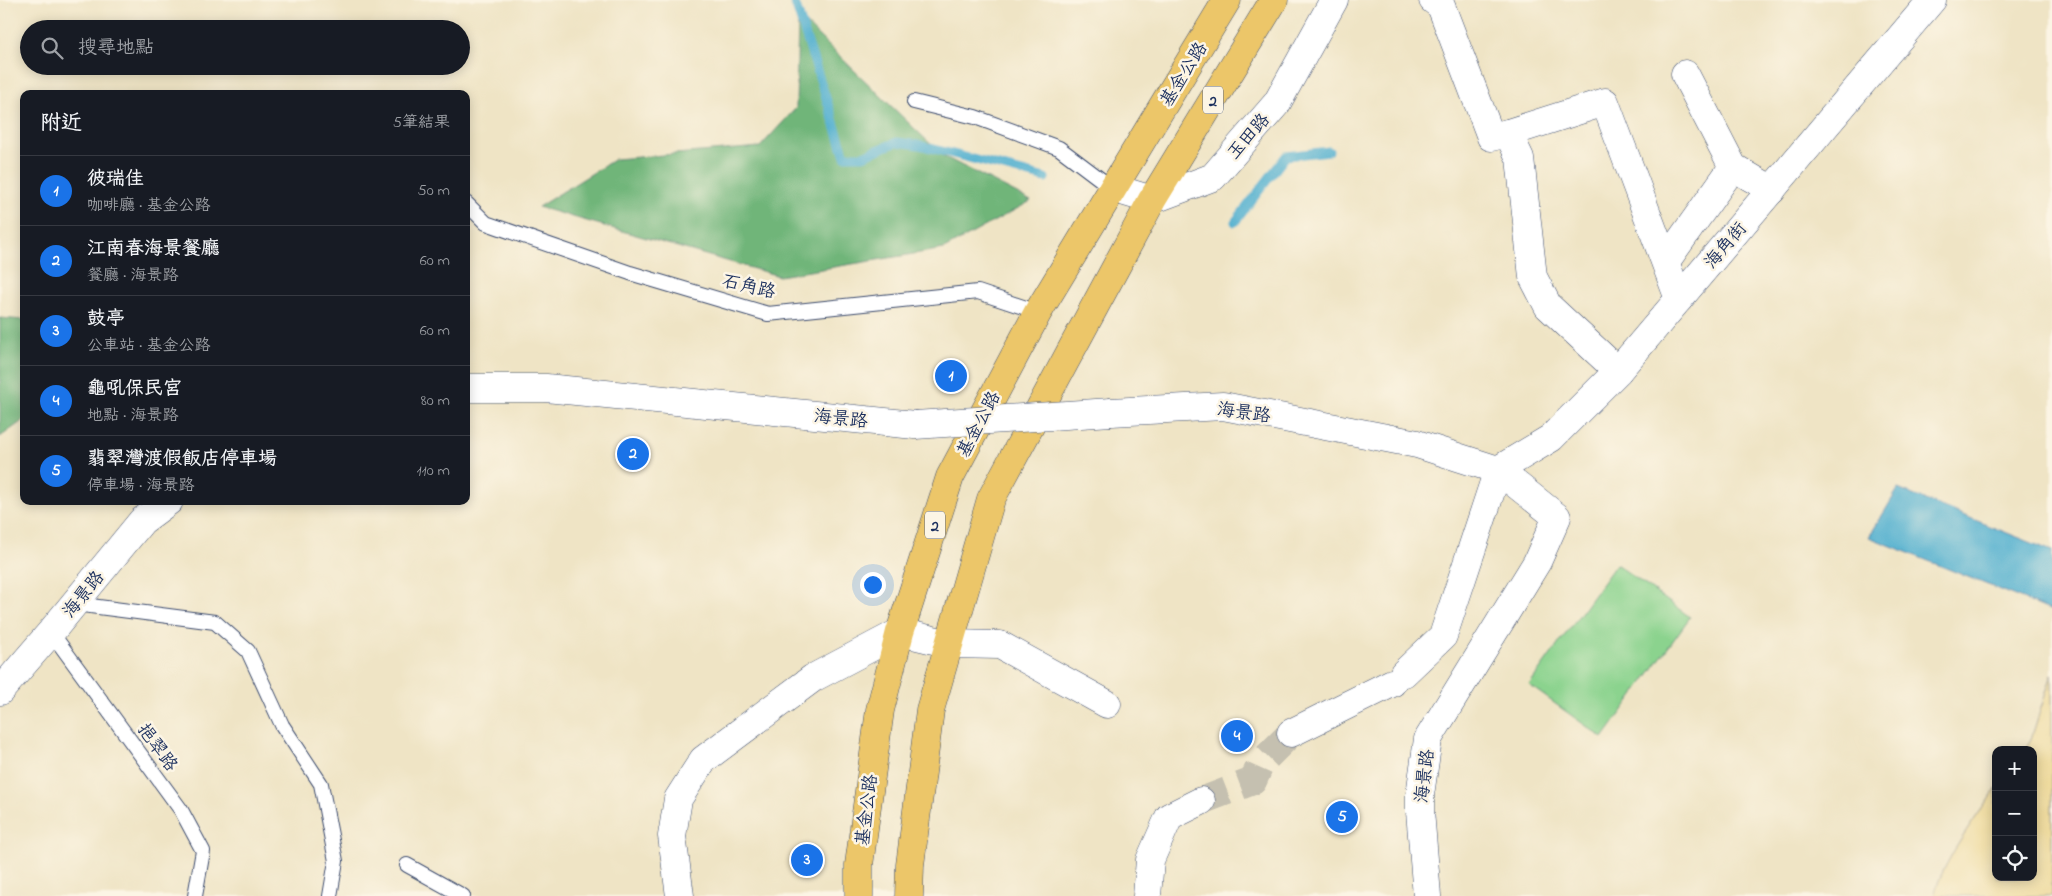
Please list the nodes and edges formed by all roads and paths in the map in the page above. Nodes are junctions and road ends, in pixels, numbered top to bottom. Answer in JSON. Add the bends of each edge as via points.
{"nodes":[{"id":1,"x":1227,"y":0,"type":"edge"},
{"id":2,"x":1274,"y":0,"type":"edge"},
{"id":3,"x":1334,"y":0,"type":"edge"},
{"id":4,"x":1433,"y":0,"type":"edge"},
{"id":5,"x":1932,"y":0,"type":"edge"},
{"id":6,"x":1685,"y":74,"type":"dead end"},
{"id":7,"x":914,"y":102,"type":"dead end"},
{"id":8,"x":1508,"y":133,"type":"junction"},
{"id":9,"x":1733,"y":166,"type":"junction"},
{"id":10,"x":1112,"y":188,"type":"junction"},
{"id":11,"x":1772,"y":190,"type":"junction"},
{"id":12,"x":1152,"y":200,"type":"junction"},
{"id":13,"x":470,"y":208,"type":"edge"},
{"id":14,"x":1666,"y":261,"type":"junction"},
{"id":15,"x":1679,"y":299,"type":"junction"},
{"id":16,"x":1038,"y":312,"type":"junction"},
{"id":17,"x":1618,"y":371,"type":"junction"},
{"id":18,"x":470,"y":388,"type":"edge"},
{"id":19,"x":1498,"y":470,"type":"junction"},
{"id":20,"x":164,"y":505,"type":"edge"},
{"id":21,"x":74,"y":604,"type":"junction"},
{"id":22,"x":51,"y":632,"type":"junction"},
{"id":23,"x":900,"y":632,"type":"junction"},
{"id":24,"x":950,"y":644,"type":"junction"},
{"id":25,"x":0,"y":691,"type":"edge"},
{"id":26,"x":1107,"y":704,"type":"dead end"},
{"id":27,"x":1291,"y":733,"type":"tunnel mouth"},
{"id":28,"x":1201,"y":801,"type":"tunnel mouth"},
{"id":29,"x":407,"y":866,"type":"dead end"},
{"id":30,"x":194,"y":896,"type":"edge"},
{"id":31,"x":330,"y":896,"type":"edge"},
{"id":32,"x":463,"y":896,"type":"edge"},
{"id":33,"x":680,"y":896,"type":"edge"},
{"id":34,"x":859,"y":896,"type":"edge"},
{"id":35,"x":909,"y":896,"type":"edge"},
{"id":36,"x":1147,"y":896,"type":"edge"},
{"id":37,"x":1426,"y":896,"type":"edge"}],
"edges":[{"from":1,"to":10,"type":"main road","name":"基金公路","number":"2"},
{"from":2,"to":12,"type":"main road","number":"2"},
{"from":3,"to":12,"type":"street","name":"玉田路","via":[[1277,103],[1213,177]]},
{"from":4,"to":8,"type":"street","via":[[1441,6],[1491,136]]},
{"from":5,"to":11,"type":"street","name":"海角街"},
{"from":6,"to":9,"type":"street"},
{"from":7,"to":10,"type":"lane","via":[[975,117],[1059,148]]},
{"from":8,"to":14,"type":"street","via":[[1605,102]]},
{"from":8,"to":17,"type":"street","via":[[1520,158],[1533,277],[1548,306]]},
{"from":9,"to":11,"type":"street"},
{"from":9,"to":14,"type":"street"},
{"from":10,"to":12,"type":"street"},
{"from":10,"to":16,"type":"main road","name":"基金公路","number":"2"},
{"from":11,"to":15,"type":"street","name":"海角街"},
{"from":12,"to":24,"type":"main road","number":"2","via":[[991,499]]},
{"from":13,"to":16,"type":"lane","name":"石角路","via":[[486,223],[630,273],[768,314],[978,292]]},
{"from":14,"to":15,"type":"street"},
{"from":15,"to":17,"type":"street","name":"海角街"},
{"from":16,"to":23,"type":"main road","name":"基金公路","number":"2","via":[[950,477]]},
{"from":17,"to":19,"type":"street","name":"海角街","via":[[1551,438]]},
{"from":18,"to":19,"type":"street","name":"海景路","bridge":true,"via":[[546,388],[915,425],[1223,406],[1417,444]]},
{"from":19,"to":27,"type":"street","via":[[1443,636],[1398,678]]},
{"from":19,"to":37,"type":"street","name":"海景路","via":[[1557,517],[1537,562],[1428,739],[1420,795]]},
{"from":20,"to":21,"type":"street","name":"海景路","via":[[142,521]]},
{"from":21,"to":22,"type":"street","name":"海景路"},
{"from":21,"to":31,"type":"lane","via":[[215,622],[248,651],[282,725],[321,784],[336,861]]},
{"from":22,"to":25,"type":"street","name":"海景路"},
{"from":22,"to":30,"type":"lane","name":"挹翠路","via":[[181,810],[203,851]]},
{"from":23,"to":24,"type":"street"},
{"from":23,"to":33,"type":"street","via":[[813,678],[703,760],[678,799],[672,836]]},
{"from":23,"to":34,"type":"main road","name":"基金公路","number":"2","via":[[880,710],[859,866]]},
{"from":24,"to":26,"type":"street","via":[[1000,644]]},
{"from":24,"to":35,"type":"main road","number":"2","via":[[930,710]]},
{"from":28,"to":36,"type":"street","via":[[1168,817],[1150,860]]},
{"from":29,"to":32,"type":"lane"}]}
